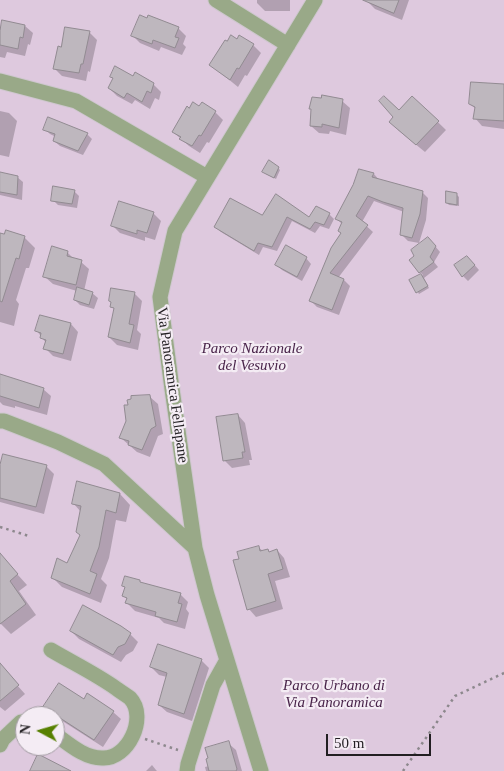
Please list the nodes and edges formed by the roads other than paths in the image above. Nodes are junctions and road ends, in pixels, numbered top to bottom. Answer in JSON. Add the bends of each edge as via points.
{"nodes":[{"id":1,"x":216,"y":0,"type":"edge"},
{"id":2,"x":315,"y":0,"type":"edge"},
{"id":3,"x":288,"y":45,"type":"junction"},
{"id":4,"x":0,"y":81,"type":"edge"},
{"id":5,"x":207,"y":177,"type":"junction"},
{"id":6,"x":0,"y":421,"type":"edge"},
{"id":7,"x":195,"y":548,"type":"junction"},
{"id":8,"x":50,"y":650,"type":"dead end"},
{"id":9,"x":227,"y":660,"type":"junction"},
{"id":10,"x":15,"y":728,"type":"edge"},
{"id":11,"x":65,"y":741,"type":"edge"},
{"id":12,"x":0,"y":745,"type":"edge"},
{"id":13,"x":187,"y":771,"type":"edge"},
{"id":14,"x":261,"y":771,"type":"edge"}],
"edges":[{"from":1,"to":3,"type":"street"},
{"from":2,"to":3,"type":"street","name":"Via Panoramica Fellapane"},
{"from":3,"to":5,"type":"street","name":"Via Panoramica Fellapane"},
{"from":4,"to":5,"type":"street","via":[[76,101]]},
{"from":5,"to":7,"type":"street","name":"Via Panoramica Fellapane","via":[[175,231],[160,297]]},
{"from":6,"to":7,"type":"street","via":[[58,442],[104,464]]},
{"from":7,"to":9,"type":"street","name":"Via Panoramica Fellapane"},
{"from":8,"to":11,"type":"street","via":[[131,699],[138,716],[134,735],[120,753],[103,759],[80,752]]},
{"from":9,"to":13,"type":"street","via":[[213,685]]},
{"from":9,"to":14,"type":"street","name":"Via Panoramica Fellapane"},
{"from":10,"to":12,"type":"street"}]}
